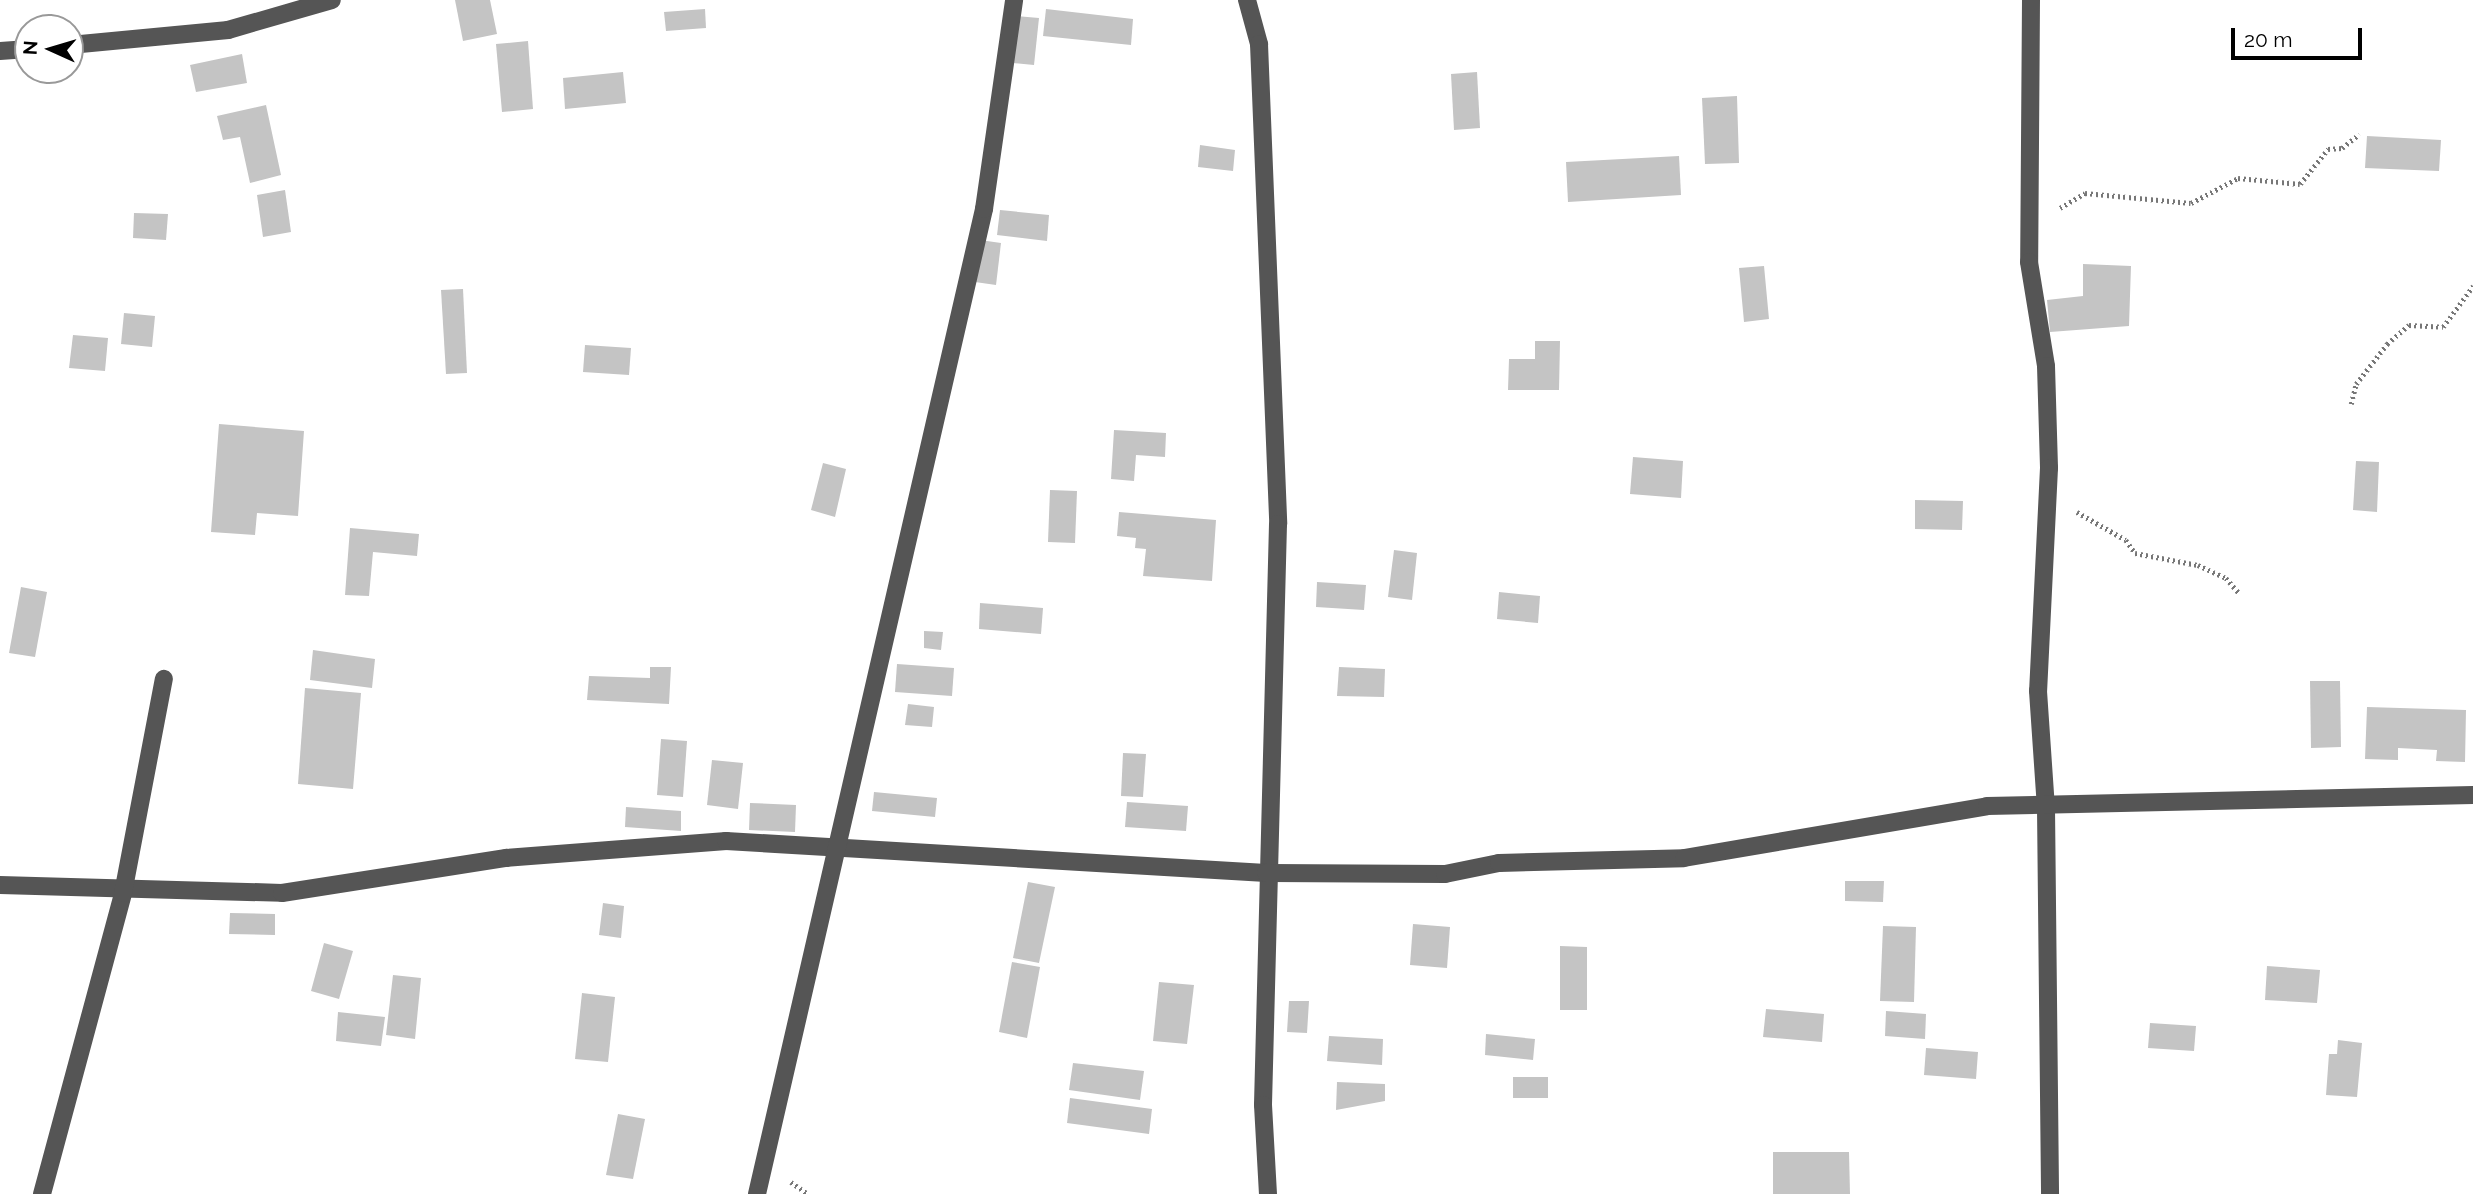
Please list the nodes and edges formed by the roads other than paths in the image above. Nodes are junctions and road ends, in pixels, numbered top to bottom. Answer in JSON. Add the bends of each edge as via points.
{"nodes":[{"id":1,"x":332,"y":0,"type":"edge"},
{"id":2,"x":1014,"y":0,"type":"edge"},
{"id":3,"x":1247,"y":0,"type":"edge"},
{"id":4,"x":2031,"y":0,"type":"edge"},
{"id":5,"x":84,"y":44,"type":"edge"},
{"id":6,"x":164,"y":679,"type":"dead end"},
{"id":7,"x":2473,"y":795,"type":"edge"},
{"id":8,"x":2046,"y":808,"type":"junction"},
{"id":9,"x":832,"y":850,"type":"junction"},
{"id":10,"x":1266,"y":873,"type":"junction"},
{"id":11,"x":0,"y":885,"type":"edge"},
{"id":12,"x":123,"y":893,"type":"junction"},
{"id":13,"x":42,"y":1194,"type":"edge"},
{"id":14,"x":757,"y":1194,"type":"edge"},
{"id":15,"x":1268,"y":1194,"type":"edge"},
{"id":16,"x":2049,"y":1194,"type":"edge"}],
"edges":[{"from":1,"to":5,"type":"street","via":[[228,30]]},
{"from":2,"to":9,"type":"street","via":[[984,209]]},
{"from":3,"to":10,"type":"street","via":[[1259,44],[1278,524]]},
{"from":4,"to":8,"type":"street","via":[[2029,262],[2046,366],[2049,468],[2038,691]]},
{"from":6,"to":12,"type":"street"},
{"from":7,"to":8,"type":"street"},
{"from":8,"to":10,"type":"street","via":[[1944,810],[1684,858],[1499,863],[1445,874]]},
{"from":8,"to":16,"type":"street"},
{"from":9,"to":10,"type":"street"},
{"from":9,"to":12,"type":"street","via":[[726,841],[506,858],[282,893]]},
{"from":9,"to":14,"type":"street"},
{"from":10,"to":15,"type":"street"},
{"from":11,"to":12,"type":"street"},
{"from":12,"to":13,"type":"street"}]}
